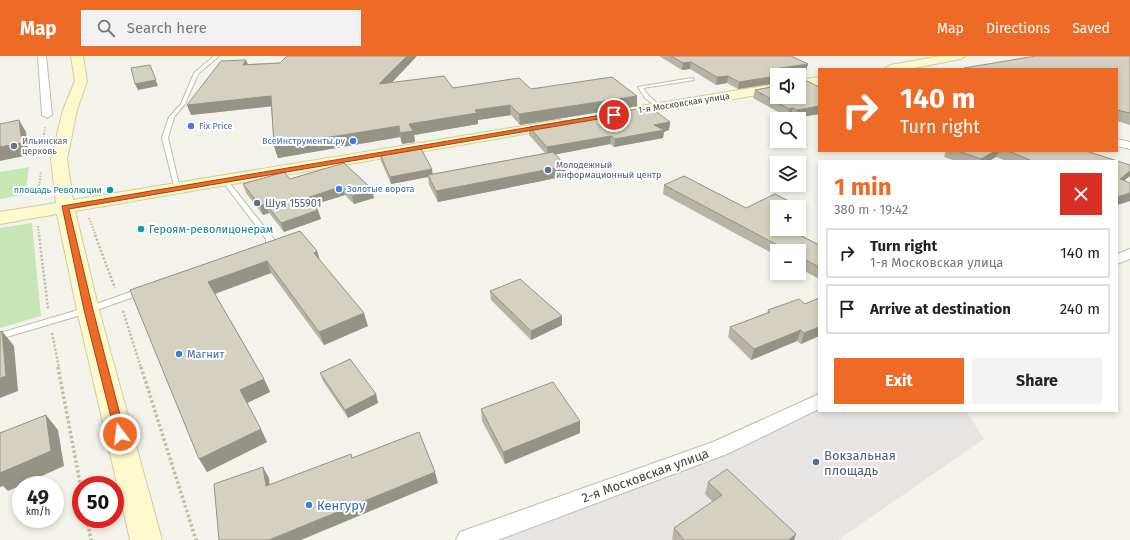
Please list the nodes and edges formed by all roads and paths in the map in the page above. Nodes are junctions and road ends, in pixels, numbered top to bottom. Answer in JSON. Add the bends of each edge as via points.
{"nodes":[{"id":1,"x":42,"y":56,"type":"edge"},
{"id":2,"x":78,"y":56,"type":"edge"},
{"id":3,"x":217,"y":56,"type":"edge"},
{"id":4,"x":960,"y":56,"type":"edge"},
{"id":5,"x":895,"y":68,"type":"edge"},
{"id":6,"x":692,"y":79,"type":"dead end"},
{"id":7,"x":818,"y":81,"type":"edge"},
{"id":8,"x":806,"y":83,"type":"edge"},
{"id":9,"x":770,"y":89,"type":"edge"},
{"id":10,"x":658,"y":107,"type":"junction"},
{"id":11,"x":46,"y":115,"type":"dead end"},
{"id":12,"x":607,"y":116,"type":"edge"},
{"id":13,"x":577,"y":121,"type":"edge"},
{"id":14,"x":1118,"y":142,"type":"edge"},
{"id":15,"x":1130,"y":146,"type":"edge"},
{"id":16,"x":225,"y":181,"type":"junction"},
{"id":17,"x":177,"y":189,"type":"junction"},
{"id":18,"x":110,"y":200,"type":"junction"},
{"id":19,"x":65,"y":207,"type":"junction"},
{"id":20,"x":36,"y":212,"type":"junction"},
{"id":21,"x":0,"y":218,"type":"edge"},
{"id":22,"x":258,"y":251,"type":"edge"},
{"id":23,"x":1130,"y":253,"type":"edge"},
{"id":24,"x":1118,"y":259,"type":"edge"},
{"id":25,"x":148,"y":289,"type":"edge"},
{"id":26,"x":119,"y":299,"type":"junction"},
{"id":27,"x":88,"y":310,"type":"junction"},
{"id":28,"x":50,"y":321,"type":"junction"},
{"id":29,"x":0,"y":336,"type":"edge"},
{"id":30,"x":818,"y":401,"type":"edge"},
{"id":31,"x":79,"y":476,"type":"edge"},
{"id":32,"x":89,"y":528,"type":"edge"},
{"id":33,"x":475,"y":539,"type":"edge"},
{"id":34,"x":91,"y":540,"type":"edge"},
{"id":35,"x":146,"y":540,"type":"edge"},
{"id":36,"x":196,"y":540,"type":"edge"}],
"edges":[{"from":1,"to":11,"type":"street"},
{"from":2,"to":19,"type":"main road","via":[[81,81],[70,110],[59,159]]},
{"from":3,"to":17,"type":"lane","via":[[196,73],[183,104],[172,117],[165,138]]},
{"from":4,"to":5,"type":"main road"},
{"from":6,"to":10,"type":"lane","via":[[640,87]]},
{"from":7,"to":8,"type":"main road"},
{"from":9,"to":10,"type":"main road","name":"1-я Московская улица"},
{"from":10,"to":12,"type":"main road","name":"1-я Московская улица"},
{"from":13,"to":16,"type":"main road"},
{"from":14,"to":15,"type":"street"},
{"from":16,"to":17,"type":"main road"},
{"from":16,"to":22,"type":"lane","via":[[270,239],[269,244]]},
{"from":17,"to":18,"type":"main road"},
{"from":18,"to":19,"type":"main road"},
{"from":18,"to":26,"type":"path","via":[[88,216]]},
{"from":19,"to":20,"type":"main road"},
{"from":19,"to":27,"type":"main road"},
{"from":20,"to":21,"type":"main road"},
{"from":20,"to":28,"type":"path"},
{"from":23,"to":24,"type":"street"},
{"from":25,"to":26,"type":"lane"},
{"from":26,"to":27,"type":"lane"},
{"from":26,"to":36,"type":"path"},
{"from":27,"to":28,"type":"lane"},
{"from":27,"to":35,"type":"main road"},
{"from":28,"to":29,"type":"lane"},
{"from":28,"to":31,"type":"path"},
{"from":30,"to":33,"type":"street","name":"2-я Московская улица","via":[[720,448]]},
{"from":32,"to":34,"type":"path"}]}
